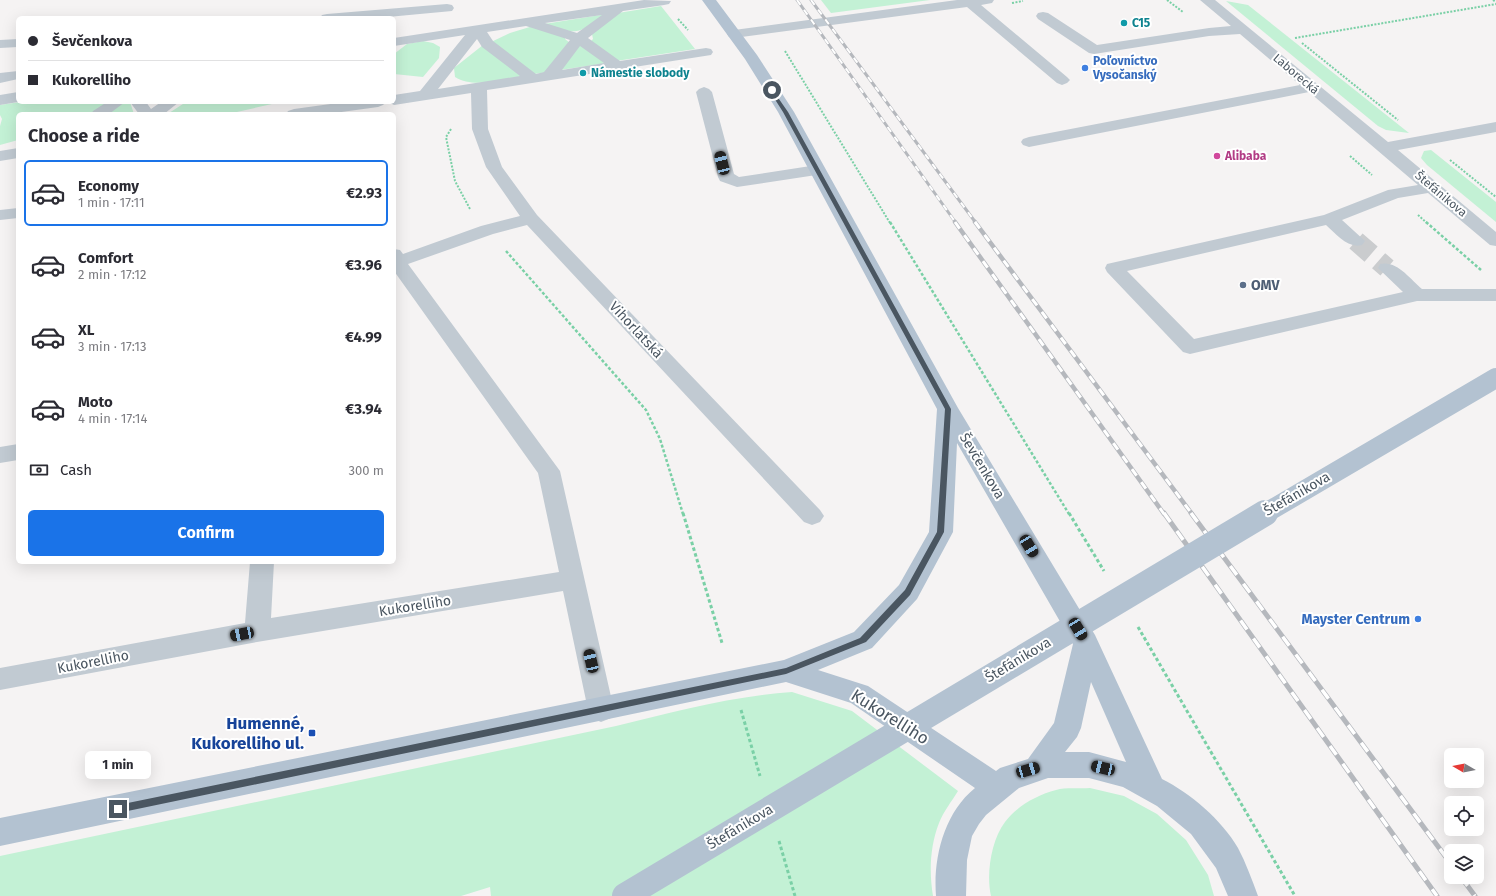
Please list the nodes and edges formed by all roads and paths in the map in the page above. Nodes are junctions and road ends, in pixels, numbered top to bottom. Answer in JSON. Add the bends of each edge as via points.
{"nodes":[{"id":1,"x":709,"y":0,"type":"edge"},
{"id":2,"x":987,"y":0,"type":"edge"},
{"id":3,"x":1167,"y":0,"type":"edge"},
{"id":4,"x":1207,"y":0,"type":"edge"},
{"id":5,"x":1493,"y":0,"type":"edge"},
{"id":6,"x":664,"y":1,"type":"joint"},
{"id":7,"x":969,"y":2,"type":"junction"},
{"id":8,"x":1172,"y":3,"type":"dead end"},
{"id":9,"x":1496,"y":3,"type":"edge"},
{"id":10,"x":448,"y":4,"type":"edge"},
{"id":11,"x":619,"y":8,"type":"junction"},
{"id":12,"x":344,"y":16,"type":"edge"},
{"id":13,"x":1043,"y":16,"type":"dead end"},
{"id":14,"x":526,"y":22,"type":"junction"},
{"id":15,"x":478,"y":29,"type":"junction"},
{"id":16,"x":1243,"y":29,"type":"junction"},
{"id":17,"x":447,"y":34,"type":"junction"},
{"id":18,"x":734,"y":34,"type":"junction"},
{"id":19,"x":579,"y":38,"type":"junction"},
{"id":20,"x":16,"y":43,"type":"edge"},
{"id":21,"x":397,"y":43,"type":"edge"},
{"id":22,"x":0,"y":44,"type":"edge"},
{"id":23,"x":784,"y":51,"type":"dead end"},
{"id":24,"x":706,"y":52,"type":"joint"},
{"id":25,"x":617,"y":66,"type":"junction"},
{"id":26,"x":16,"y":75,"type":"edge"},
{"id":27,"x":549,"y":76,"type":"junction"},
{"id":28,"x":0,"y":78,"type":"edge"},
{"id":29,"x":533,"y":79,"type":"junction"},
{"id":30,"x":1062,"y":80,"type":"dead end"},
{"id":31,"x":478,"y":87,"type":"junction"},
{"id":32,"x":1311,"y":87,"type":"junction"},
{"id":33,"x":704,"y":92,"type":"dead end"},
{"id":34,"x":424,"y":96,"type":"junction"},
{"id":35,"x":16,"y":97,"type":"edge"},
{"id":36,"x":0,"y":100,"type":"edge"},
{"id":37,"x":396,"y":100,"type":"edge"},
{"id":38,"x":114,"y":104,"type":"edge"},
{"id":39,"x":168,"y":104,"type":"edge"},
{"id":40,"x":296,"y":104,"type":"edge"},
{"id":41,"x":360,"y":104,"type":"edge"},
{"id":42,"x":102,"y":112,"type":"edge"},
{"id":43,"x":157,"y":112,"type":"edge"},
{"id":44,"x":287,"y":112,"type":"edge"},
{"id":45,"x":1402,"y":123,"type":"dead end"},
{"id":46,"x":1496,"y":127,"type":"edge"},
{"id":47,"x":446,"y":137,"type":"dead end"},
{"id":48,"x":1029,"y":142,"type":"dead end"},
{"id":49,"x":1385,"y":148,"type":"junction"},
{"id":50,"x":16,"y":153,"type":"edge"},
{"id":51,"x":0,"y":156,"type":"edge"},
{"id":52,"x":1450,"y":160,"type":"dead end"},
{"id":53,"x":817,"y":170,"type":"junction"},
{"id":54,"x":1432,"y":187,"type":"junction"},
{"id":55,"x":1496,"y":197,"type":"edge"},
{"id":56,"x":16,"y":213,"type":"edge"},
{"id":57,"x":0,"y":215,"type":"edge"},
{"id":58,"x":531,"y":219,"type":"junction"},
{"id":59,"x":1329,"y":219,"type":"junction"},
{"id":60,"x":487,"y":230,"type":"junction"},
{"id":61,"x":1496,"y":240,"type":"edge"},
{"id":62,"x":1356,"y":241,"type":"tunnel mouth"},
{"id":63,"x":396,"y":258,"type":"edge"},
{"id":64,"x":396,"y":259,"type":"edge"},
{"id":65,"x":1387,"y":268,"type":"tunnel mouth"},
{"id":66,"x":1496,"y":294,"type":"edge"},
{"id":67,"x":1417,"y":295,"type":"junction"},
{"id":68,"x":1496,"y":378,"type":"edge"},
{"id":69,"x":948,"y":409,"type":"junction"},
{"id":70,"x":16,"y":452,"type":"edge"},
{"id":71,"x":0,"y":455,"type":"edge"},
{"id":72,"x":812,"y":516,"type":"dead end"},
{"id":73,"x":262,"y":564,"type":"edge"},
{"id":74,"x":1108,"y":577,"type":"dead end"},
{"id":75,"x":573,"y":580,"type":"junction"},
{"id":76,"x":1135,"y":622,"type":"dead end"},
{"id":77,"x":256,"y":631,"type":"junction"},
{"id":78,"x":1086,"y":642,"type":"junction"},
{"id":79,"x":722,"y":643,"type":"dead end"},
{"id":80,"x":786,"y":671,"type":"junction"},
{"id":81,"x":0,"y":679,"type":"edge"},
{"id":82,"x":601,"y":710,"type":"junction"},
{"id":83,"x":1038,"y":767,"type":"junction"},
{"id":84,"x":995,"y":786,"type":"junction"},
{"id":85,"x":1152,"y":786,"type":"junction"},
{"id":86,"x":0,"y":832,"type":"edge"},
{"id":87,"x":625,"y":896,"type":"edge"},
{"id":88,"x":951,"y":896,"type":"edge"},
{"id":89,"x":1243,"y":896,"type":"edge"},
{"id":90,"x":1295,"y":896,"type":"edge"}],
"edges":[{"from":1,"to":18,"type":"main road","name":"Ševčenkova"},
{"from":2,"to":7,"type":"street"},
{"from":3,"to":8,"type":"path"},
{"from":4,"to":16,"type":"street","name":"Laborecká"},
{"from":5,"to":9,"type":"path"},
{"from":6,"to":11,"type":"street"},
{"from":6,"to":24,"type":"path"},
{"from":7,"to":18,"type":"street"},
{"from":7,"to":30,"type":"street"},
{"from":9,"to":45,"type":"path","via":[[1295,38]]},
{"from":10,"to":12,"type":"street"},
{"from":10,"to":17,"type":"street"},
{"from":11,"to":14,"type":"street"},
{"from":11,"to":19,"type":"street"},
{"from":13,"to":16,"type":"street","via":[[1094,50]]},
{"from":14,"to":15,"type":"street"},
{"from":14,"to":19,"type":"street"},
{"from":15,"to":17,"type":"street"},
{"from":15,"to":29,"type":"street","via":[[487,44]]},
{"from":15,"to":34,"type":"street"},
{"from":16,"to":32,"type":"street","name":"Laborecká"},
{"from":17,"to":21,"type":"street"},
{"from":18,"to":53,"type":"main road","name":"Ševčenkova","via":[[786,112]]},
{"from":19,"to":25,"type":"street"},
{"from":19,"to":27,"type":"street"},
{"from":20,"to":22,"type":"street"},
{"from":23,"to":74,"type":"path"},
{"from":24,"to":25,"type":"street"},
{"from":25,"to":27,"type":"street"},
{"from":26,"to":28,"type":"street"},
{"from":27,"to":29,"type":"street"},
{"from":29,"to":31,"type":"street"},
{"from":31,"to":34,"type":"street"},
{"from":31,"to":58,"type":"street","name":"Vihorlatská","via":[[480,129],[494,167]]},
{"from":32,"to":48,"type":"street"},
{"from":32,"to":49,"type":"street","name":"Laborecká"},
{"from":33,"to":53,"type":"street","via":[[726,177],[737,182]]},
{"from":34,"to":37,"type":"street"},
{"from":35,"to":36,"type":"street"},
{"from":38,"to":42,"type":"street"},
{"from":39,"to":43,"type":"street"},
{"from":40,"to":44,"type":"street"},
{"from":41,"to":44,"type":"street"},
{"from":46,"to":49,"type":"street"},
{"from":47,"to":60,"type":"path","via":[[455,182],[466,204]]},
{"from":49,"to":54,"type":"street","name":"Štefánikova"},
{"from":50,"to":51,"type":"street"},
{"from":52,"to":55,"type":"path"},
{"from":53,"to":69,"type":"main road","name":"Ševčenkova"},
{"from":54,"to":59,"type":"street","via":[[1394,194]]},
{"from":54,"to":61,"type":"street","name":"Štefánikova"},
{"from":56,"to":57,"type":"street"},
{"from":58,"to":60,"type":"street"},
{"from":58,"to":72,"type":"street","name":"Vihorlatská"},
{"from":59,"to":62,"type":"street"},
{"from":59,"to":67,"type":"street","via":[[1114,268],[1190,347]]},
{"from":60,"to":63,"type":"street"},
{"from":60,"to":79,"type":"path","via":[[646,410],[660,439]]},
{"from":64,"to":75,"type":"street","via":[[549,471]]},
{"from":65,"to":67,"type":"street"},
{"from":66,"to":67,"type":"street"},
{"from":68,"to":87,"type":"main road","name":"Štefánikova","bridge":true,"via":[[1236,530]]},
{"from":69,"to":78,"type":"main road","name":"Ševčenkova"},
{"from":69,"to":80,"type":"main road","via":[[941,532],[908,592],[863,640]]},
{"from":70,"to":71,"type":"street"},
{"from":73,"to":77,"type":"street"},
{"from":75,"to":77,"type":"street","name":"Kukorelliho"},
{"from":75,"to":82,"type":"street"},
{"from":76,"to":90,"type":"path"},
{"from":77,"to":81,"type":"street","name":"Kukorelliho"},
{"from":78,"to":83,"type":"main road","via":[[1067,728]]},
{"from":78,"to":85,"type":"main road","name":"Ševčenkova"},
{"from":80,"to":82,"type":"main road","name":"Kukorelliho"},
{"from":80,"to":84,"type":"main road","name":"Kukorelliho","via":[[859,694]]},
{"from":82,"to":86,"type":"main road","name":"Kukorelliho"},
{"from":83,"to":84,"type":"main road","via":[[1011,776]]},
{"from":83,"to":85,"type":"main road","via":[[1056,764],[1094,765],[1131,776]]},
{"from":84,"to":88,"type":"main road","via":[[969,812],[960,829],[951,867]]},
{"from":85,"to":89,"type":"main road","via":[[1177,803],[1206,830],[1232,869]]}]}
